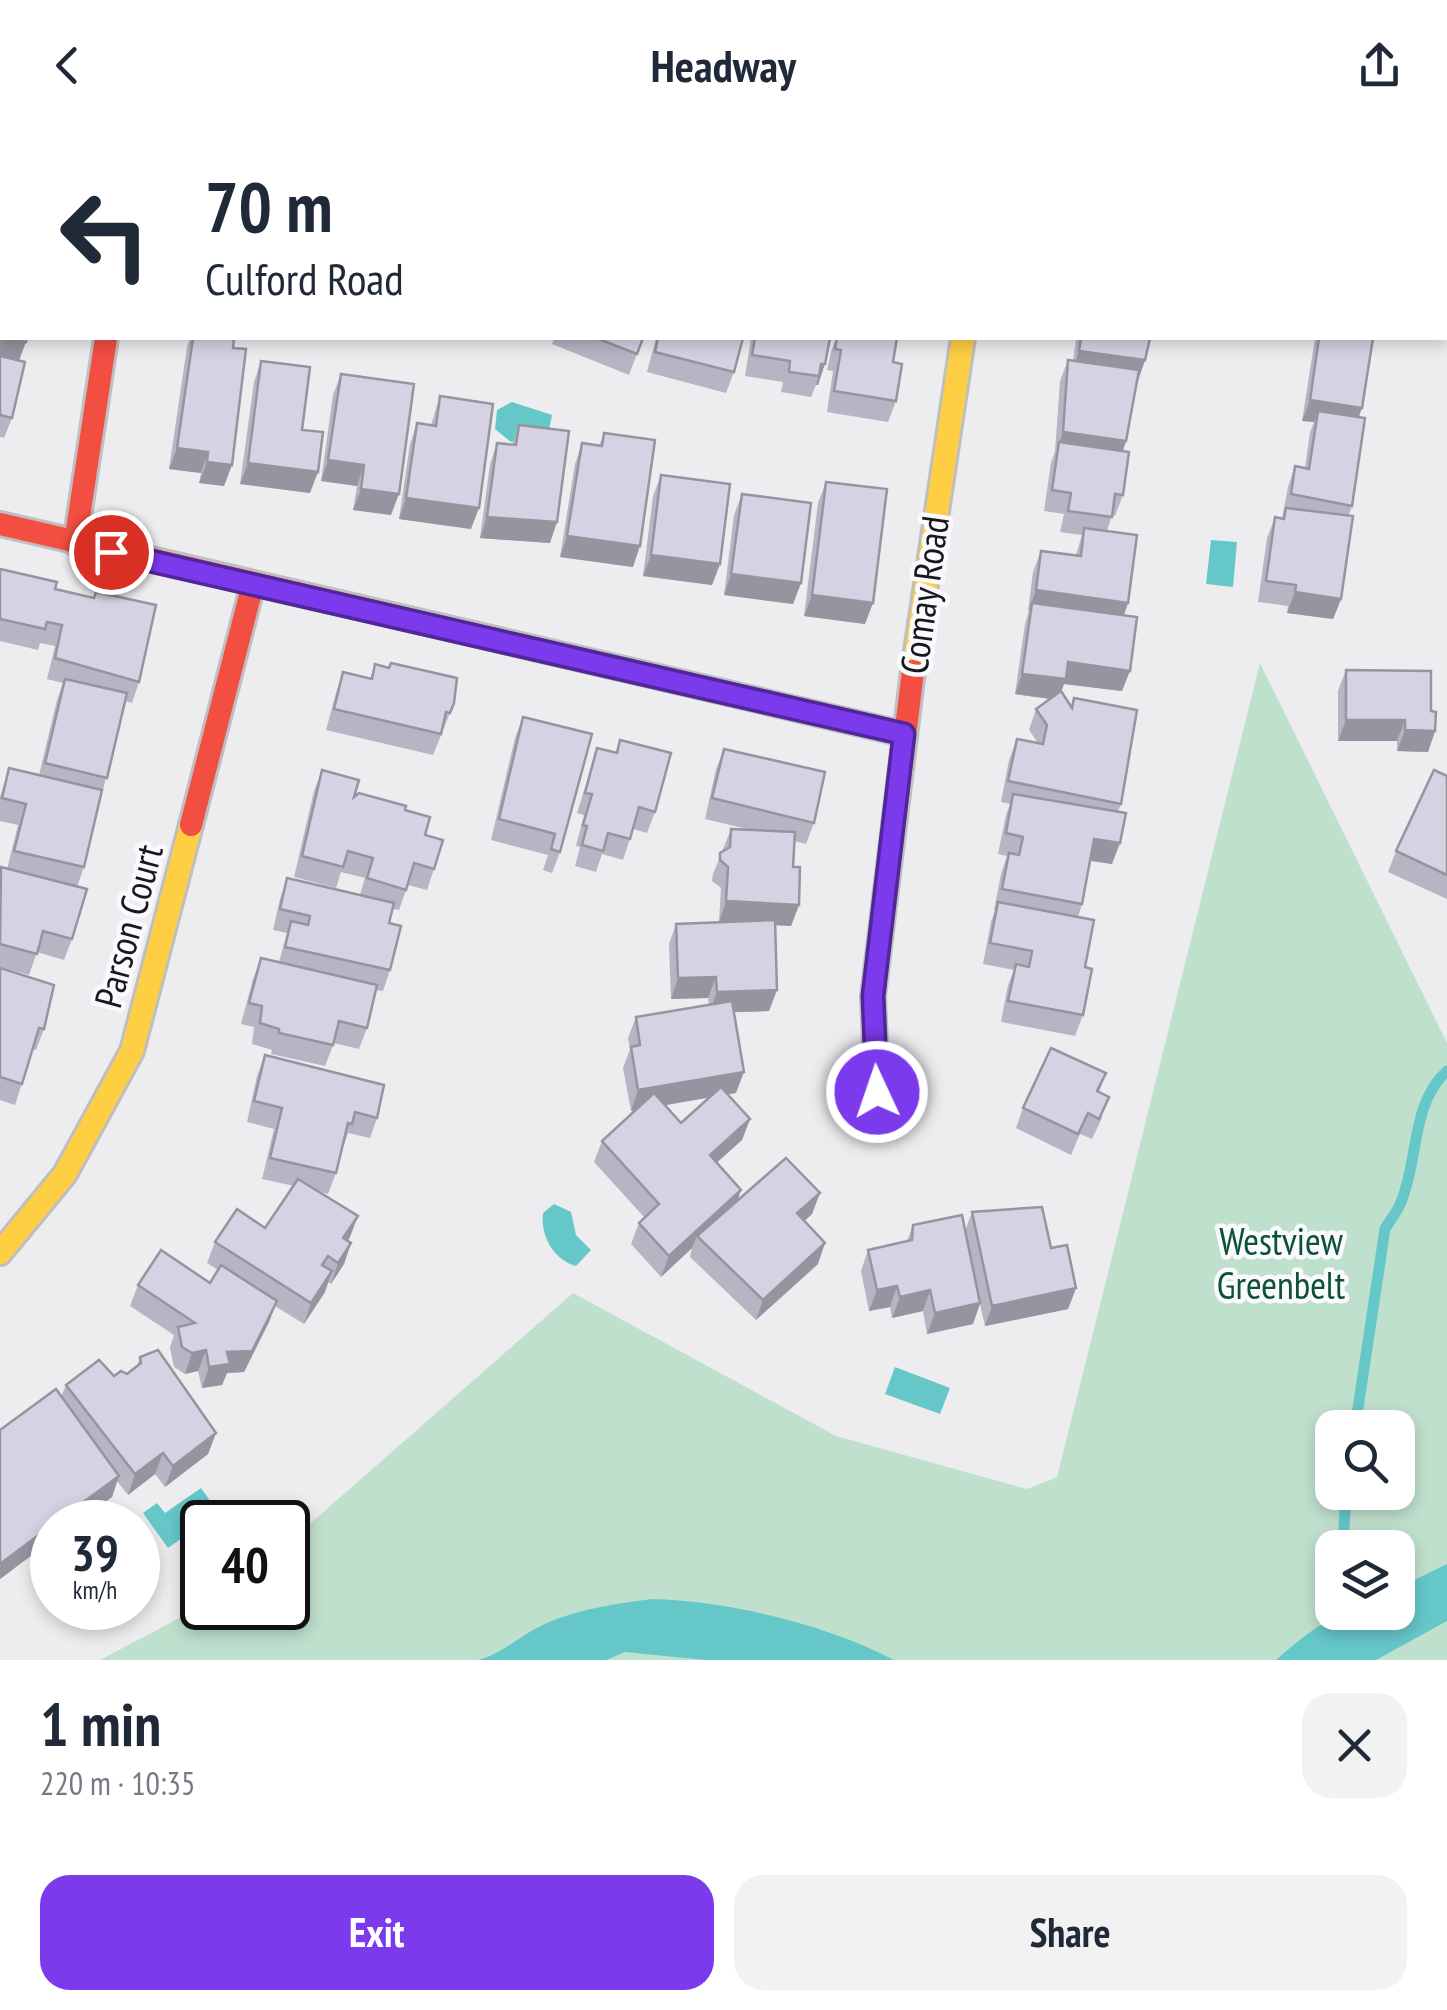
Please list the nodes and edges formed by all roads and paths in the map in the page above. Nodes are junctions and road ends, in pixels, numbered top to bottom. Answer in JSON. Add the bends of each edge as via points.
{"nodes":[{"id":1,"x":106,"y":340,"type":"edge"},
{"id":2,"x":963,"y":340,"type":"edge"},
{"id":3,"x":0,"y":524,"type":"edge"},
{"id":4,"x":75,"y":543,"type":"junction"},
{"id":5,"x":254,"y":584,"type":"junction"},
{"id":6,"x":904,"y":734,"type":"junction"},
{"id":7,"x":877,"y":1092,"type":"dead end"},
{"id":8,"x":0,"y":1253,"type":"edge"}],
"edges":[{"from":1,"to":4,"type":"street"},
{"from":2,"to":6,"type":"street","name":"Comay Road"},
{"from":3,"to":4,"type":"street"},
{"from":4,"to":5,"type":"street"},
{"from":5,"to":6,"type":"street"},
{"from":5,"to":8,"type":"street","name":"Parson Court","via":[[132,1051],[65,1174]]},
{"from":6,"to":7,"type":"street","name":"Comay Road","via":[[873,996]]}]}
